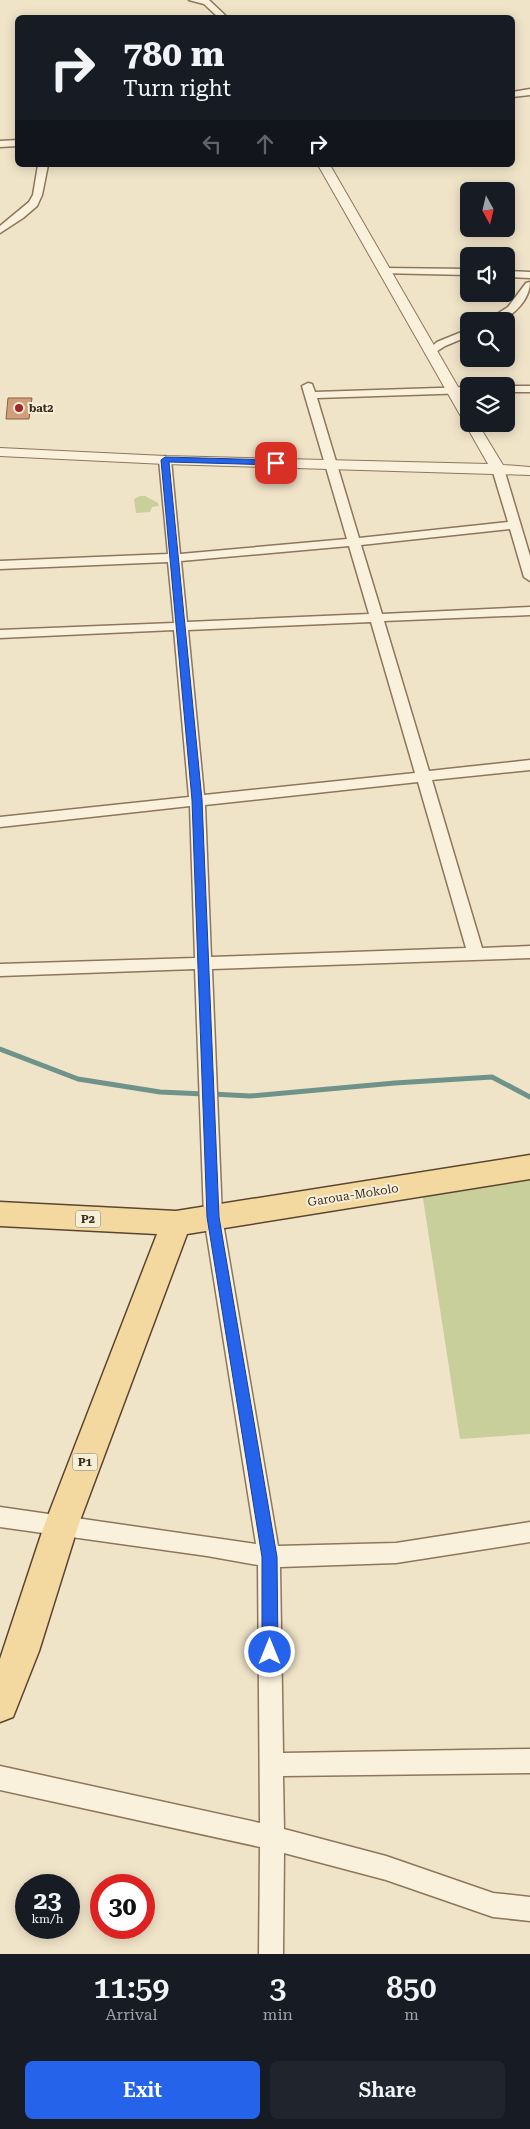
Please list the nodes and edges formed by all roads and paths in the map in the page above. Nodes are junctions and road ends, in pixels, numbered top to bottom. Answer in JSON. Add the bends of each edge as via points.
{"nodes":[{"id":1,"x":193,"y":0,"type":"edge"},
{"id":2,"x":221,"y":15,"type":"edge"},
{"id":3,"x":530,"y":92,"type":"edge"},
{"id":4,"x":515,"y":94,"type":"edge"},
{"id":5,"x":15,"y":143,"type":"edge"},
{"id":6,"x":0,"y":144,"type":"edge"},
{"id":7,"x":42,"y":167,"type":"edge"},
{"id":8,"x":325,"y":167,"type":"edge"},
{"id":9,"x":0,"y":230,"type":"edge"},
{"id":10,"x":384,"y":271,"type":"junction"},
{"id":11,"x":460,"y":272,"type":"edge"},
{"id":12,"x":515,"y":274,"type":"edge"},
{"id":13,"x":530,"y":275,"type":"edge"},
{"id":14,"x":530,"y":285,"type":"edge"},
{"id":15,"x":506,"y":312,"type":"edge"},
{"id":16,"x":460,"y":336,"type":"edge"},
{"id":17,"x":431,"y":352,"type":"junction"},
{"id":18,"x":515,"y":389,"type":"edge"},
{"id":19,"x":530,"y":389,"type":"edge"},
{"id":20,"x":310,"y":391,"type":"joint"},
{"id":21,"x":452,"y":391,"type":"junction"},
{"id":22,"x":460,"y":391,"type":"edge"},
{"id":23,"x":460,"y":404,"type":"edge"},
{"id":24,"x":476,"y":432,"type":"edge"},
{"id":25,"x":0,"y":452,"type":"edge"},
{"id":26,"x":165,"y":460,"type":"junction"},
{"id":27,"x":332,"y":464,"type":"junction"},
{"id":28,"x":498,"y":469,"type":"junction"},
{"id":29,"x":530,"y":471,"type":"edge"},
{"id":30,"x":515,"y":525,"type":"junction"},
{"id":31,"x":355,"y":542,"type":"junction"},
{"id":32,"x":174,"y":558,"type":"junction"},
{"id":33,"x":0,"y":565,"type":"edge"},
{"id":34,"x":530,"y":577,"type":"edge"},
{"id":35,"x":530,"y":611,"type":"edge"},
{"id":36,"x":377,"y":618,"type":"junction"},
{"id":37,"x":181,"y":626,"type":"junction"},
{"id":38,"x":0,"y":634,"type":"edge"},
{"id":39,"x":530,"y":766,"type":"edge"},
{"id":40,"x":424,"y":776,"type":"junction"},
{"id":41,"x":197,"y":800,"type":"junction"},
{"id":42,"x":0,"y":822,"type":"edge"},
{"id":43,"x":530,"y":952,"type":"edge"},
{"id":44,"x":476,"y":954,"type":"junction"},
{"id":45,"x":204,"y":963,"type":"junction"},
{"id":46,"x":0,"y":970,"type":"edge"},
{"id":47,"x":208,"y":1093,"type":"joint"},
{"id":48,"x":530,"y":1167,"type":"edge"},
{"id":49,"x":0,"y":1214,"type":"edge"},
{"id":50,"x":213,"y":1217,"type":"junction"},
{"id":51,"x":176,"y":1223,"type":"junction"},
{"id":52,"x":0,"y":1517,"type":"edge"},
{"id":53,"x":61,"y":1526,"type":"junction"},
{"id":54,"x":530,"y":1532,"type":"edge"},
{"id":55,"x":269,"y":1557,"type":"junction"},
{"id":56,"x":0,"y":1704,"type":"edge"},
{"id":57,"x":530,"y":1761,"type":"edge"},
{"id":58,"x":270,"y":1765,"type":"junction"},
{"id":59,"x":0,"y":1778,"type":"edge"},
{"id":60,"x":272,"y":1838,"type":"junction"},
{"id":61,"x":530,"y":1909,"type":"edge"},
{"id":62,"x":271,"y":1954,"type":"edge"}],
"edges":[{"from":1,"to":2,"type":"street","via":[[206,2]]},
{"from":3,"to":4,"type":"street"},
{"from":5,"to":6,"type":"street"},
{"from":7,"to":9,"type":"street","via":[[34,202]]},
{"from":8,"to":10,"type":"street"},
{"from":10,"to":11,"type":"street"},
{"from":10,"to":17,"type":"street"},
{"from":12,"to":13,"type":"street"},
{"from":14,"to":15,"type":"street"},
{"from":16,"to":17,"type":"street"},
{"from":17,"to":21,"type":"street"},
{"from":18,"to":19,"type":"street"},
{"from":20,"to":21,"type":"street"},
{"from":20,"to":27,"type":"street"},
{"from":21,"to":22,"type":"street"},
{"from":21,"to":23,"type":"street"},
{"from":24,"to":28,"type":"street"},
{"from":25,"to":26,"type":"street"},
{"from":26,"to":27,"type":"street"},
{"from":26,"to":32,"type":"street"},
{"from":27,"to":28,"type":"street"},
{"from":27,"to":31,"type":"street"},
{"from":28,"to":29,"type":"street"},
{"from":28,"to":30,"type":"street"},
{"from":30,"to":31,"type":"street"},
{"from":30,"to":34,"type":"street"},
{"from":31,"to":32,"type":"street"},
{"from":31,"to":36,"type":"street"},
{"from":32,"to":33,"type":"street"},
{"from":32,"to":37,"type":"street"},
{"from":35,"to":36,"type":"street"},
{"from":36,"to":37,"type":"street"},
{"from":36,"to":40,"type":"street"},
{"from":37,"to":38,"type":"street"},
{"from":37,"to":41,"type":"street"},
{"from":39,"to":40,"type":"street"},
{"from":40,"to":41,"type":"street"},
{"from":40,"to":44,"type":"street"},
{"from":41,"to":42,"type":"street"},
{"from":41,"to":45,"type":"street"},
{"from":43,"to":44,"type":"street"},
{"from":44,"to":45,"type":"street"},
{"from":45,"to":46,"type":"street"},
{"from":45,"to":47,"type":"street"},
{"from":47,"to":50,"type":"street"},
{"from":48,"to":50,"type":"main road","name":"Garoua-Mokolo"},
{"from":49,"to":51,"type":"main road","number":"P2"},
{"from":50,"to":51,"type":"main road","name":"Garoua-Mokolo"},
{"from":50,"to":55,"type":"street"},
{"from":51,"to":53,"type":"main road","number":"P1"},
{"from":52,"to":53,"type":"street"},
{"from":53,"to":55,"type":"street"},
{"from":53,"to":56,"type":"main road","number":"P1","via":[[21,1652]]},
{"from":54,"to":55,"type":"street","via":[[396,1553]]},
{"from":55,"to":58,"type":"street"},
{"from":57,"to":58,"type":"street"},
{"from":58,"to":60,"type":"street"},
{"from":59,"to":60,"type":"street"},
{"from":60,"to":61,"type":"street","via":[[386,1868],[493,1905]]},
{"from":60,"to":62,"type":"street"}]}
